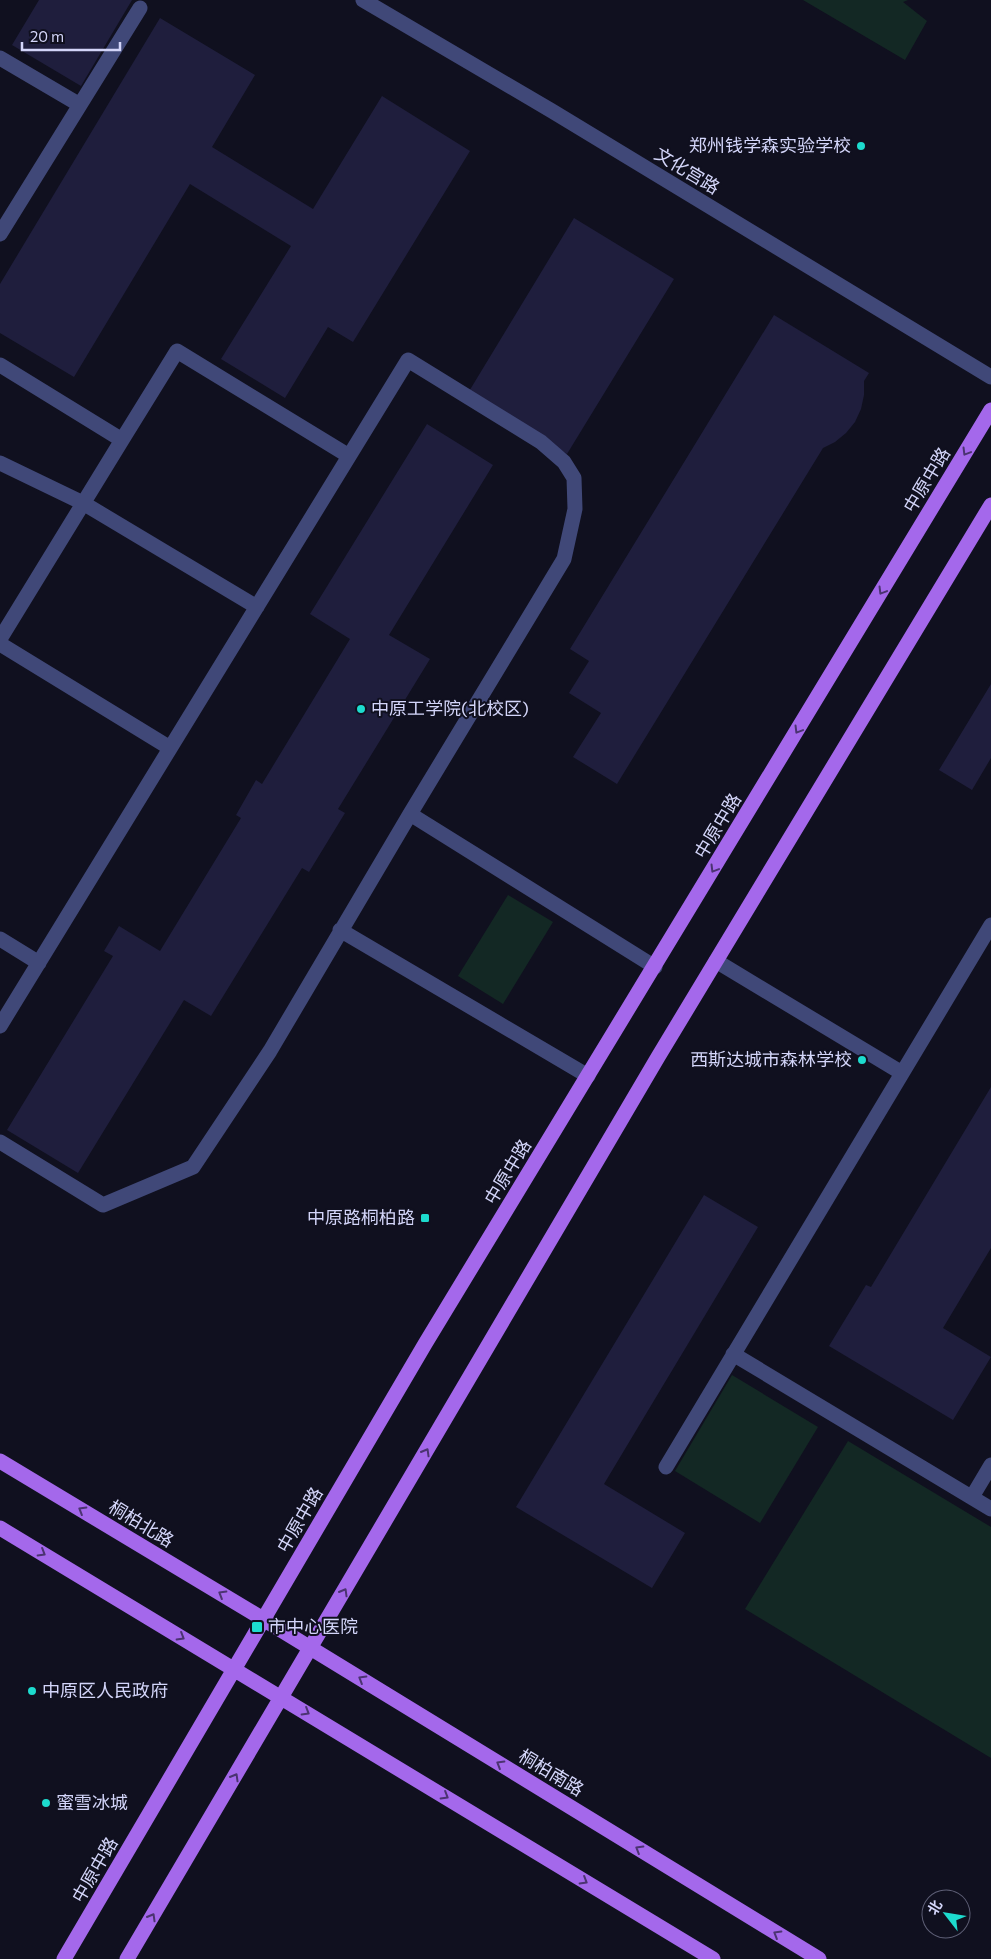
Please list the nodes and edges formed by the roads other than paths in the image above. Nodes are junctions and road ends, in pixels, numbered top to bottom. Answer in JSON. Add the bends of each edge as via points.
{"nodes":[{"id":1,"x":363,"y":0,"type":"edge"},
{"id":2,"x":140,"y":8,"type":"dead end"},
{"id":3,"x":0,"y":58,"type":"edge"},
{"id":4,"x":80,"y":105,"type":"junction"},
{"id":5,"x":0,"y":234,"type":"edge"},
{"id":6,"x":0,"y":365,"type":"edge"},
{"id":7,"x":991,"y":377,"type":"edge"},
{"id":8,"x":991,"y":410,"type":"edge"},
{"id":9,"x":122,"y":440,"type":"junction"},
{"id":10,"x":349,"y":456,"type":"junction"},
{"id":11,"x":0,"y":463,"type":"edge"},
{"id":12,"x":83,"y":503,"type":"junction"},
{"id":13,"x":991,"y":505,"type":"edge"},
{"id":14,"x":257,"y":607,"type":"junction"},
{"id":15,"x":0,"y":639,"type":"edge"},
{"id":16,"x":0,"y":644,"type":"edge"},
{"id":17,"x":170,"y":748,"type":"junction"},
{"id":18,"x":410,"y":814,"type":"junction"},
{"id":19,"x":991,"y":925,"type":"edge"},
{"id":20,"x":340,"y":930,"type":"junction"},
{"id":21,"x":0,"y":939,"type":"edge"},
{"id":22,"x":716,"y":961,"type":"junction"},
{"id":23,"x":39,"y":963,"type":"junction"},
{"id":24,"x":655,"y":966,"type":"junction"},
{"id":25,"x":0,"y":1026,"type":"edge"},
{"id":26,"x":902,"y":1073,"type":"junction"},
{"id":27,"x":588,"y":1076,"type":"junction"},
{"id":28,"x":0,"y":1142,"type":"edge"},
{"id":29,"x":733,"y":1354,"type":"junction"},
{"id":30,"x":0,"y":1461,"type":"edge"},
{"id":31,"x":991,"y":1465,"type":"edge"},
{"id":32,"x":666,"y":1467,"type":"dead end"},
{"id":33,"x":972,"y":1497,"type":"junction"},
{"id":34,"x":991,"y":1509,"type":"edge"},
{"id":35,"x":0,"y":1528,"type":"edge"},
{"id":36,"x":263,"y":1619,"type":"junction"},
{"id":37,"x":311,"y":1648,"type":"junction"},
{"id":38,"x":234,"y":1669,"type":"junction"},
{"id":39,"x":282,"y":1697,"type":"junction"},
{"id":40,"x":64,"y":1959,"type":"edge"},
{"id":41,"x":127,"y":1959,"type":"edge"},
{"id":42,"x":713,"y":1959,"type":"edge"},
{"id":43,"x":819,"y":1959,"type":"edge"}],
"edges":[{"from":1,"to":7,"type":"street","name":"文化宫路"},
{"from":2,"to":4,"type":"street"},
{"from":3,"to":4,"type":"street"},
{"from":4,"to":5,"type":"street"},
{"from":6,"to":9,"type":"street"},
{"from":8,"to":24,"type":"main road","name":"中原中路","one_way":true},
{"from":9,"to":10,"type":"street","via":[[177,351]]},
{"from":9,"to":12,"type":"street"},
{"from":10,"to":14,"type":"street"},
{"from":10,"to":18,"type":"street","via":[[408,360],[541,442],[564,462],[574,478],[575,508],[564,558]]},
{"from":11,"to":12,"type":"street"},
{"from":12,"to":14,"type":"street"},
{"from":12,"to":15,"type":"street"},
{"from":13,"to":22,"type":"main road"},
{"from":14,"to":17,"type":"street"},
{"from":16,"to":17,"type":"street"},
{"from":17,"to":23,"type":"street"},
{"from":18,"to":20,"type":"street"},
{"from":18,"to":24,"type":"street"},
{"from":19,"to":26,"type":"street"},
{"from":20,"to":27,"type":"street"},
{"from":20,"to":28,"type":"street","via":[[270,1051],[193,1167],[103,1206]]},
{"from":21,"to":23,"type":"street"},
{"from":22,"to":26,"type":"street"},
{"from":37,"to":22,"type":"main road","one_way":true},
{"from":23,"to":25,"type":"street"},
{"from":24,"to":27,"type":"main road","name":"中原中路"},
{"from":26,"to":29,"type":"street"},
{"from":27,"to":36,"type":"main road","name":"中原中路"},
{"from":29,"to":32,"type":"street"},
{"from":29,"to":33,"type":"street"},
{"from":36,"to":30,"type":"main road","name":"桐柏北路","one_way":true},
{"from":31,"to":33,"type":"street"},
{"from":33,"to":34,"type":"street"},
{"from":35,"to":38,"type":"main road","one_way":true},
{"from":36,"to":37,"type":"main road","name":"桐柏南路"},
{"from":36,"to":38,"type":"main road","name":"中原中路"},
{"from":37,"to":39,"type":"main road"},
{"from":43,"to":37,"type":"main road","name":"桐柏南路","one_way":true},
{"from":38,"to":39,"type":"main road"},
{"from":38,"to":40,"type":"main road","name":"中原中路"},
{"from":41,"to":39,"type":"main road","one_way":true},
{"from":39,"to":42,"type":"main road","one_way":true}]}
